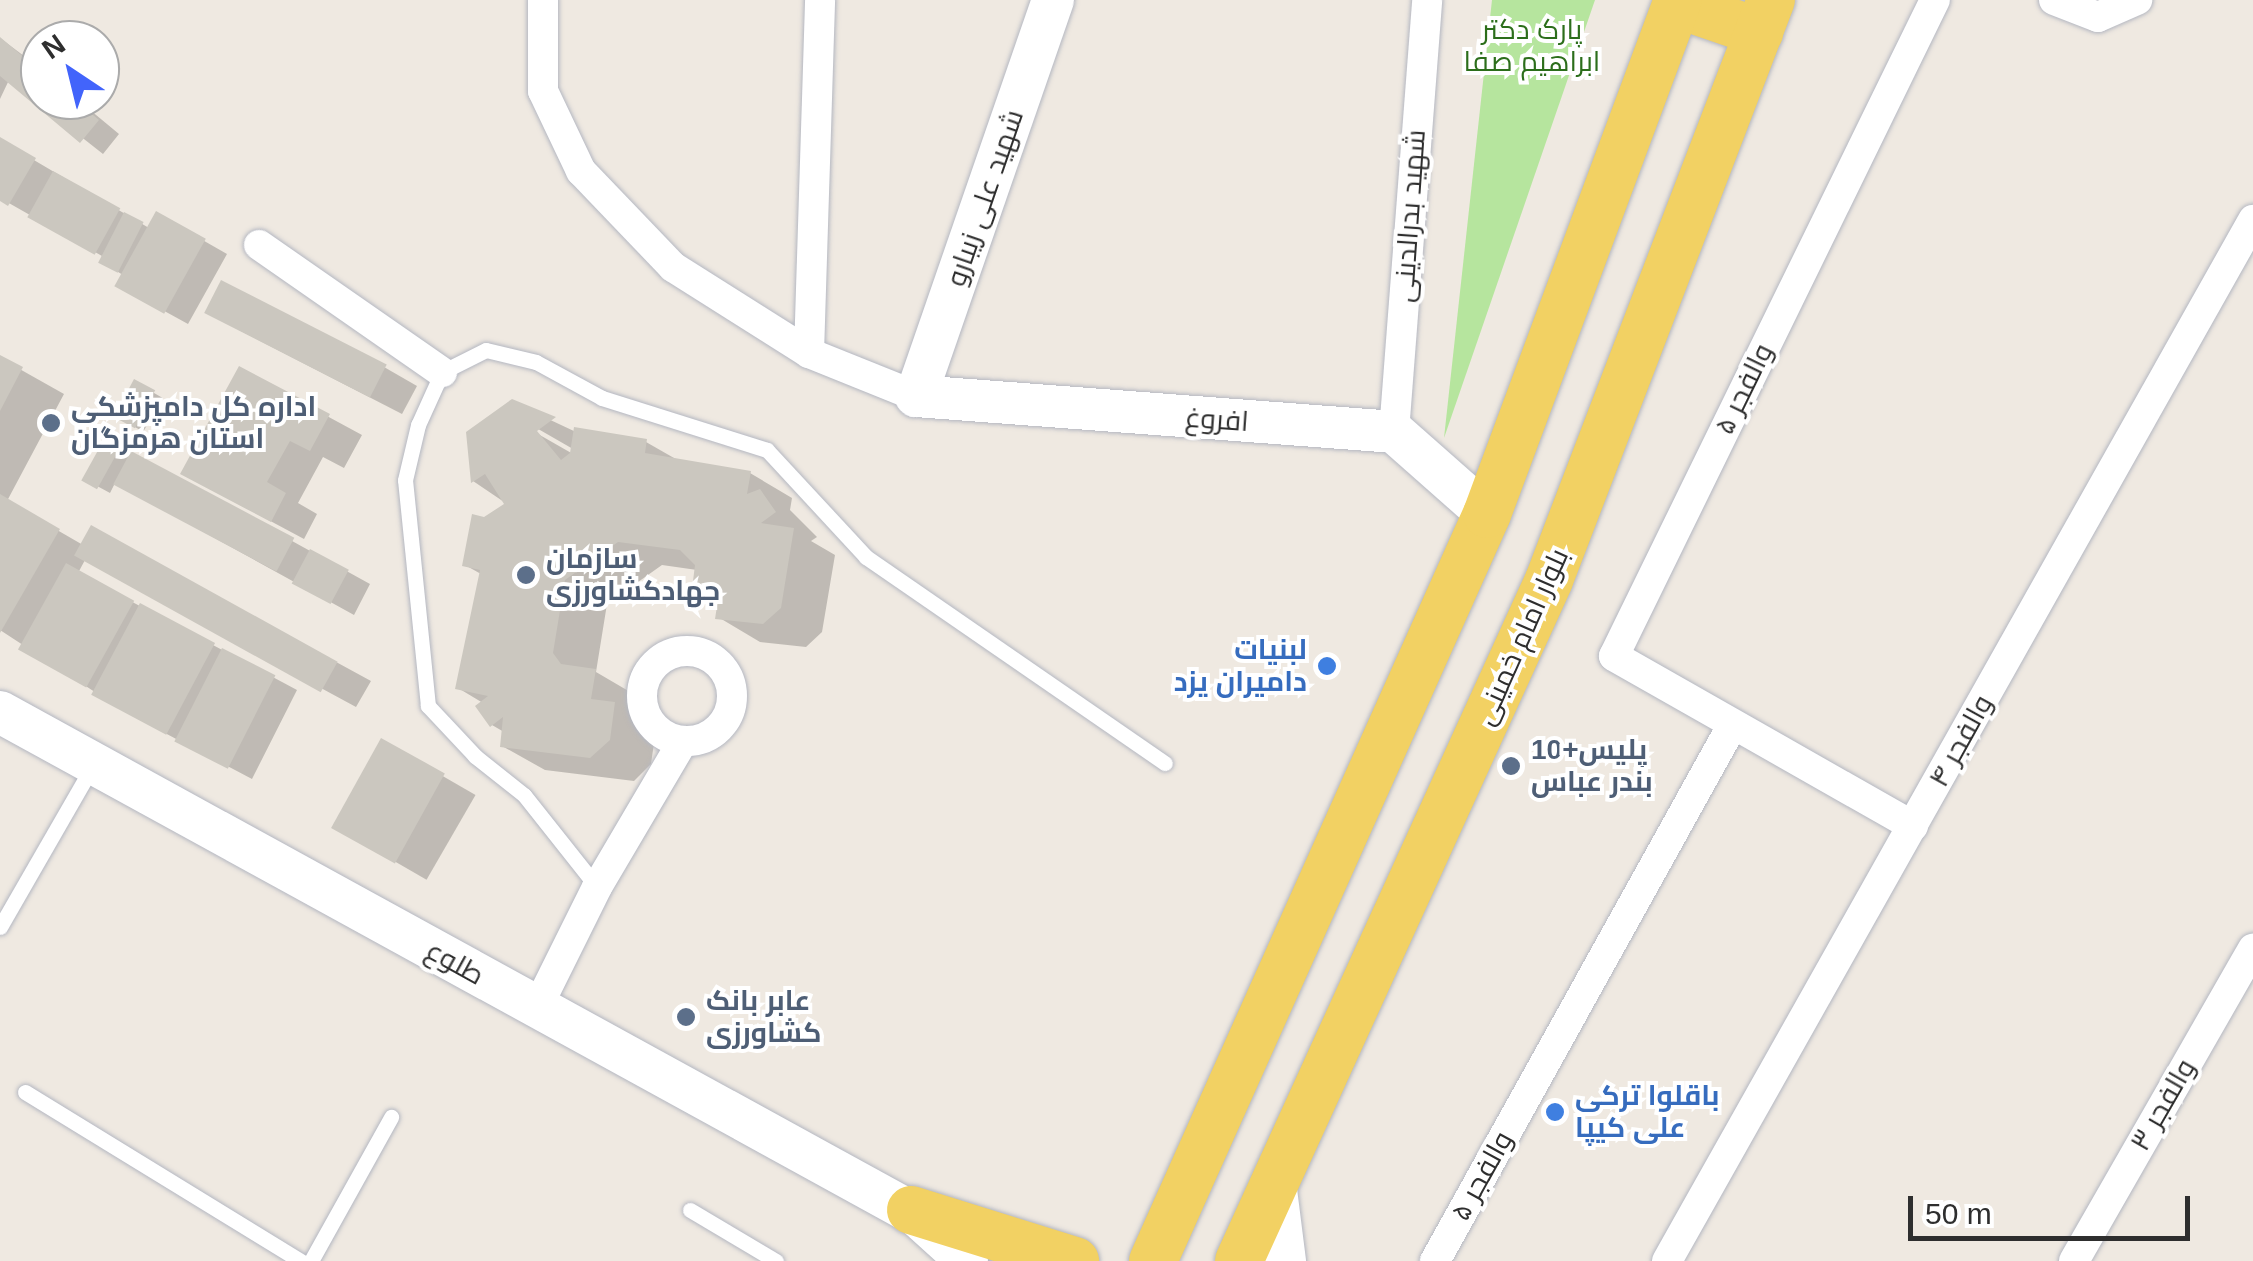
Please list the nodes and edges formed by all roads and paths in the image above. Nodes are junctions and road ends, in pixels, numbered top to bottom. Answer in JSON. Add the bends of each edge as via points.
{"nodes":[{"id":1,"x":543,"y":0,"type":"edge"},
{"id":2,"x":820,"y":0,"type":"edge"},
{"id":3,"x":1053,"y":0,"type":"edge"},
{"id":4,"x":1427,"y":0,"type":"edge"},
{"id":5,"x":1935,"y":0,"type":"edge"},
{"id":6,"x":2054,"y":0,"type":"edge"},
{"id":7,"x":2137,"y":0,"type":"edge"},
{"id":8,"x":1678,"y":2,"type":"edge"},
{"id":9,"x":1765,"y":16,"type":"edge"},
{"id":10,"x":2253,"y":220,"type":"edge"},
{"id":11,"x":259,"y":245,"type":"dead end"},
{"id":12,"x":809,"y":354,"type":"junction"},
{"id":13,"x":442,"y":372,"type":"junction"},
{"id":14,"x":916,"y":396,"type":"junction"},
{"id":15,"x":1394,"y":432,"type":"junction"},
{"id":16,"x":1487,"y":514,"type":"junction"},
{"id":17,"x":0,"y":712,"type":"edge"},
{"id":18,"x":1733,"y":724,"type":"junction"},
{"id":19,"x":683,"y":741,"type":"dead end"},
{"id":20,"x":94,"y":763,"type":"junction"},
{"id":21,"x":1165,"y":764,"type":"dead end"},
{"id":22,"x":1913,"y":826,"type":"junction"},
{"id":23,"x":597,"y":886,"type":"junction"},
{"id":24,"x":0,"y":927,"type":"edge"},
{"id":25,"x":2253,"y":949,"type":"edge"},
{"id":26,"x":537,"y":1008,"type":"junction"},
{"id":27,"x":26,"y":1092,"type":"dead end"},
{"id":28,"x":391,"y":1117,"type":"dead end"},
{"id":29,"x":1275,"y":1182,"type":"junction"},
{"id":30,"x":690,"y":1210,"type":"dead end"},
{"id":31,"x":912,"y":1210,"type":"junction"},
{"id":32,"x":1148,"y":1254,"type":"edge"},
{"id":33,"x":301,"y":1261,"type":"edge"},
{"id":34,"x":311,"y":1261,"type":"edge"},
{"id":35,"x":776,"y":1261,"type":"edge"},
{"id":36,"x":950,"y":1261,"type":"edge"},
{"id":37,"x":967,"y":1261,"type":"edge"},
{"id":38,"x":996,"y":1261,"type":"edge"},
{"id":39,"x":1076,"y":1261,"type":"edge"},
{"id":40,"x":1239,"y":1261,"type":"edge"},
{"id":41,"x":1285,"y":1261,"type":"edge"},
{"id":42,"x":1435,"y":1261,"type":"edge"},
{"id":43,"x":1667,"y":1261,"type":"edge"},
{"id":44,"x":2074,"y":1261,"type":"edge"}],
"edges":[{"from":1,"to":12,"type":"street","via":[[544,91],[581,171],[673,267]]},
{"from":2,"to":12,"type":"street"},
{"from":3,"to":14,"type":"street","name":"شهید علی زیبارو"},
{"from":4,"to":15,"type":"street","name":"شهید بدرالدینی"},
{"from":5,"to":18,"type":"street","name":"والفجر ۵","via":[[1614,656]]},
{"from":6,"to":7,"type":"street","via":[[2098,17]]},
{"from":8,"to":9,"type":"main road"},
{"from":8,"to":16,"type":"main road"},
{"from":9,"to":29,"type":"main road","name":"بلوار امام خمینی","via":[[1549,580]]},
{"from":10,"to":22,"type":"street","name":"والفجر ۴"},
{"from":11,"to":13,"type":"street"},
{"from":12,"to":14,"type":"street"},
{"from":13,"to":21,"type":"lane","via":[[486,350],[536,362],[602,398],[767,450],[866,557]]},
{"from":13,"to":23,"type":"lane","via":[[418,425],[405,480],[428,706],[474,756],[524,795]]},
{"from":14,"to":15,"type":"street","name":"افروغ"},
{"from":15,"to":16,"type":"street"},
{"from":16,"to":32,"type":"main road"},
{"from":17,"to":20,"type":"street","name":"طلوع"},
{"from":18,"to":22,"type":"street","name":"والفجر ۵"},
{"from":18,"to":42,"type":"street","name":"والفجر ۵"},
{"from":19,"to":23,"type":"street"},
{"from":20,"to":24,"type":"lane"},
{"from":20,"to":26,"type":"street","name":"طلوع"},
{"from":22,"to":43,"type":"street","name":"والفجر ۴"},
{"from":23,"to":26,"type":"street"},
{"from":25,"to":44,"type":"street","name":"والفجر ۳"},
{"from":26,"to":31,"type":"street","name":"طلوع"},
{"from":27,"to":33,"type":"lane"},
{"from":28,"to":34,"type":"lane"},
{"from":29,"to":40,"type":"main road","name":"بلوار امام خمینی"},
{"from":29,"to":41,"type":"street"},
{"from":30,"to":35,"type":"lane"},
{"from":31,"to":36,"type":"main road"},
{"from":31,"to":37,"type":"street","name":"طلوع"},
{"from":31,"to":38,"type":"street","name":"طلوع"},
{"from":31,"to":39,"type":"main road"}]}
